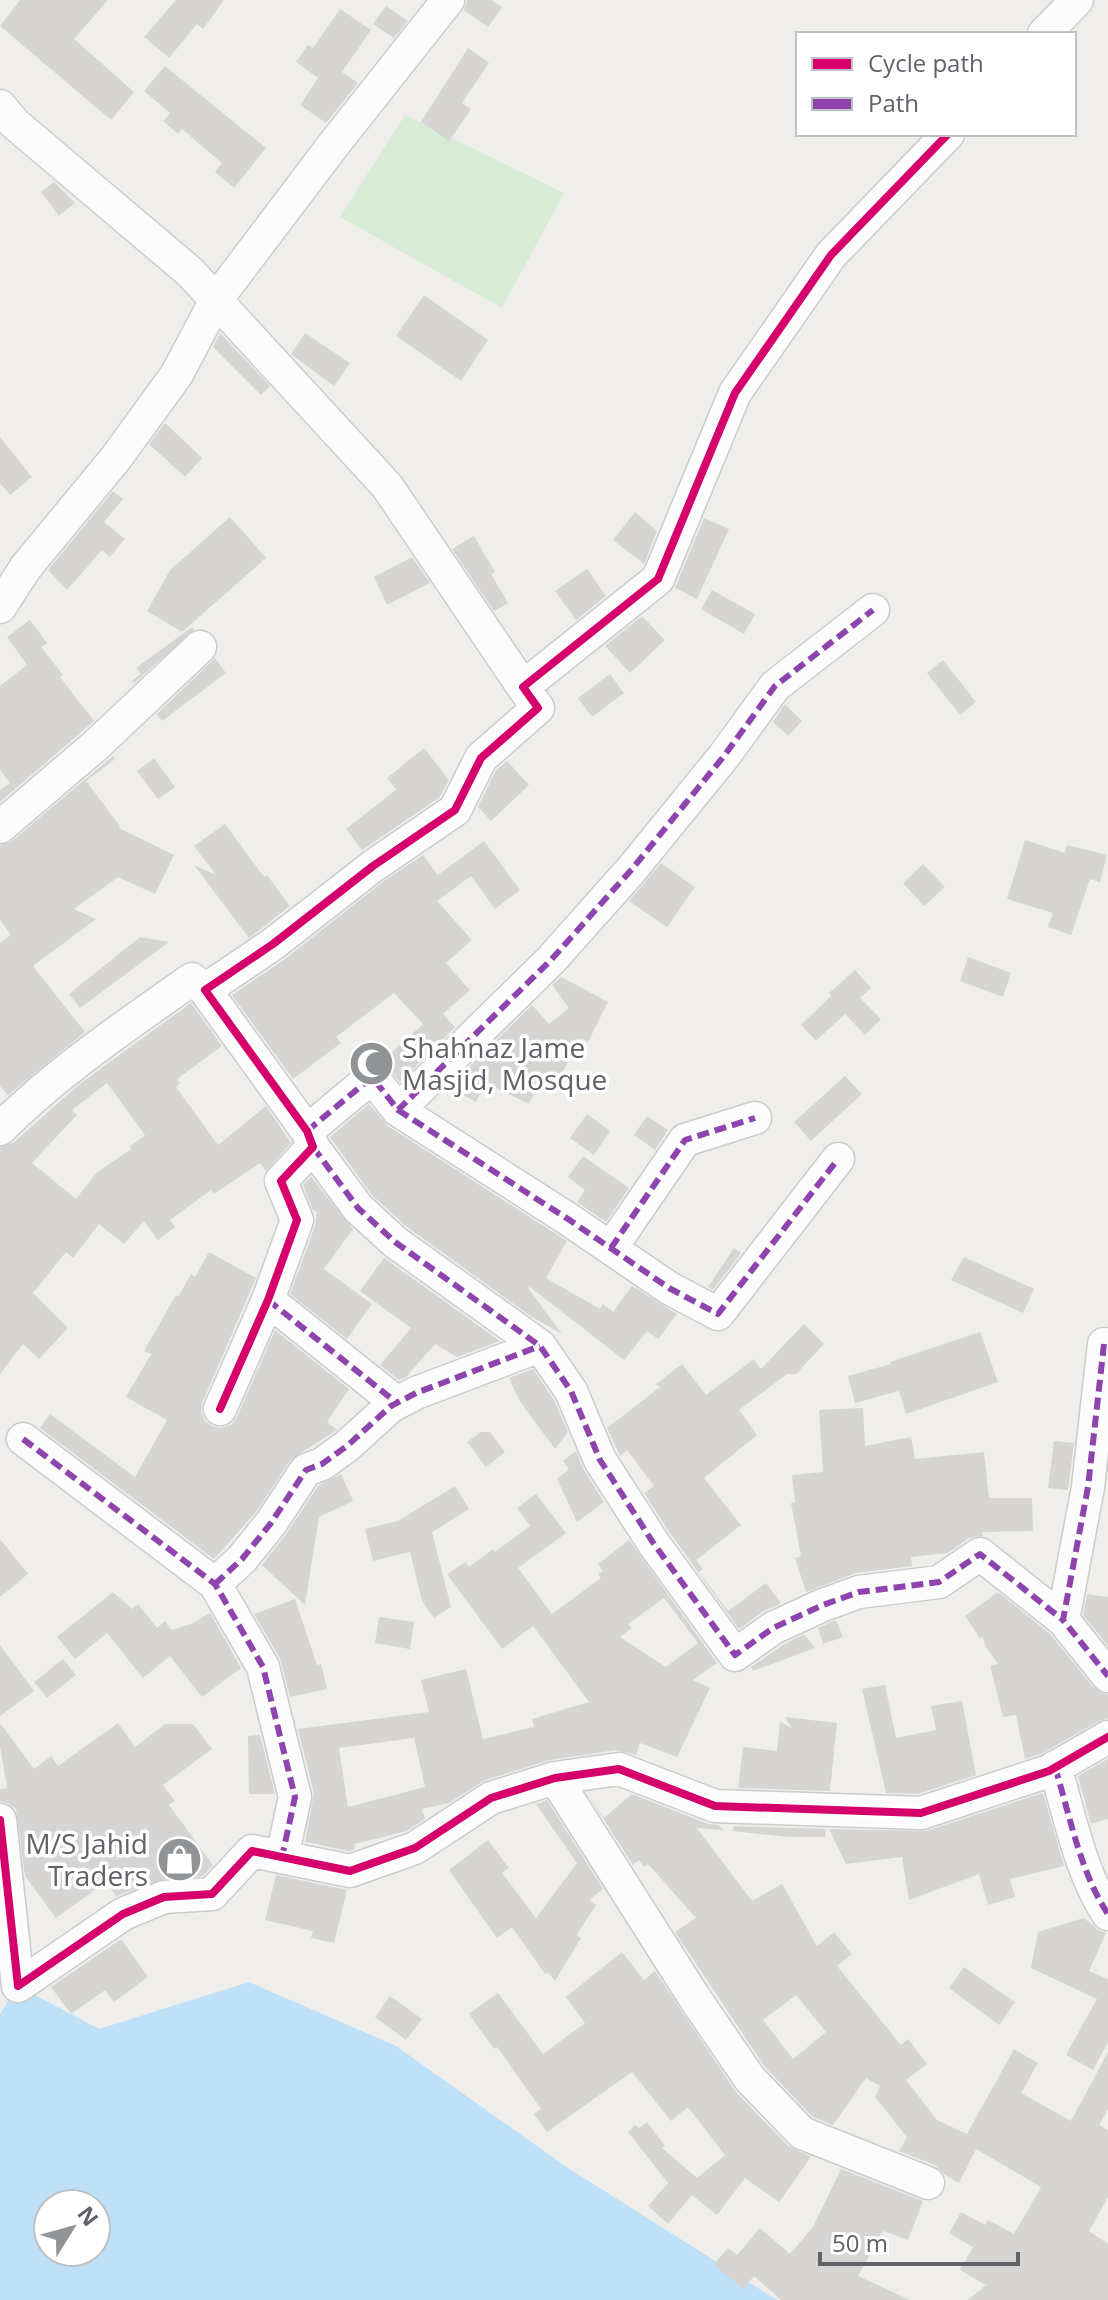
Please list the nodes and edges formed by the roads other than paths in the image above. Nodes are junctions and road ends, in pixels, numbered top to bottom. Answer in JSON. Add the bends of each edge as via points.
{"nodes":[{"id":1,"x":448,"y":0,"type":"edge"},
{"id":2,"x":1077,"y":0,"type":"edge"},
{"id":3,"x":1046,"y":32,"type":"edge"},
{"id":4,"x":0,"y":106,"type":"edge"},
{"id":5,"x":946,"y":136,"type":"edge"},
{"id":6,"x":216,"y":300,"type":"junction"},
{"id":7,"x":0,"y":607,"type":"edge"},
{"id":8,"x":873,"y":610,"type":"dead end"},
{"id":9,"x":200,"y":647,"type":"dead end"},
{"id":10,"x":523,"y":687,"type":"junction"},
{"id":11,"x":0,"y":827,"type":"edge"},
{"id":12,"x":205,"y":990,"type":"junction"},
{"id":13,"x":398,"y":1110,"type":"junction"},
{"id":14,"x":755,"y":1118,"type":"dead end"},
{"id":15,"x":0,"y":1129,"type":"edge"},
{"id":16,"x":310,"y":1139,"type":"junction"},
{"id":17,"x":838,"y":1159,"type":"dead end"},
{"id":18,"x":611,"y":1248,"type":"junction"},
{"id":19,"x":268,"y":1300,"type":"junction"},
{"id":20,"x":1104,"y":1344,"type":"dead end"},
{"id":21,"x":540,"y":1346,"type":"junction"},
{"id":22,"x":397,"y":1403,"type":"junction"},
{"id":23,"x":220,"y":1409,"type":"dead end"},
{"id":24,"x":23,"y":1439,"type":"dead end"},
{"id":25,"x":215,"y":1584,"type":"junction"},
{"id":26,"x":1063,"y":1620,"type":"junction"},
{"id":27,"x":1108,"y":1676,"type":"edge"},
{"id":28,"x":1108,"y":1737,"type":"edge"},
{"id":29,"x":1055,"y":1767,"type":"junction"},
{"id":30,"x":555,"y":1778,"type":"junction"},
{"id":31,"x":0,"y":1820,"type":"edge"},
{"id":32,"x":282,"y":1857,"type":"junction"},
{"id":33,"x":1108,"y":1914,"type":"edge"},
{"id":34,"x":9,"y":1987,"type":"edge"},
{"id":35,"x":928,"y":2183,"type":"dead end"}],
"edges":[{"from":1,"to":6,"type":"street"},
{"from":2,"to":3,"type":"street"},
{"from":4,"to":6,"type":"street"},
{"from":5,"to":10,"type":"street","via":[[831,255],[735,393],[658,579]]},
{"from":6,"to":7,"type":"street","via":[[177,374]]},
{"from":6,"to":10,"type":"street","via":[[387,486]]},
{"from":8,"to":13,"type":"street","via":[[775,686],[612,892],[551,960]]},
{"from":9,"to":11,"type":"street"},
{"from":10,"to":12,"type":"street","via":[[538,708],[481,758],[455,810]]},
{"from":12,"to":15,"type":"street","via":[[192,979],[106,1039]]},
{"from":12,"to":16,"type":"street"},
{"from":13,"to":16,"type":"street","via":[[372,1077]]},
{"from":13,"to":18,"type":"street"},
{"from":14,"to":18,"type":"street","via":[[685,1140]]},
{"from":16,"to":19,"type":"street","via":[[281,1181],[297,1220]]},
{"from":16,"to":21,"type":"street","via":[[358,1208],[395,1242]]},
{"from":17,"to":18,"type":"street","via":[[718,1314]]},
{"from":19,"to":22,"type":"street"},
{"from":19,"to":23,"type":"street"},
{"from":20,"to":26,"type":"street","via":[[1088,1487]]},
{"from":21,"to":22,"type":"street"},
{"from":21,"to":26,"type":"street","via":[[571,1391],[600,1460],[735,1655],[773,1628],[823,1605],[859,1592],[939,1582],[980,1554]]},
{"from":22,"to":25,"type":"street","via":[[347,1446],[306,1470],[252,1547]]},
{"from":24,"to":25,"type":"street"},
{"from":25,"to":32,"type":"street","via":[[263,1667],[288,1768],[295,1797]]},
{"from":26,"to":27,"type":"street"},
{"from":28,"to":29,"type":"street"},
{"from":29,"to":30,"type":"street","via":[[921,1813],[715,1806],[619,1769]]},
{"from":29,"to":33,"type":"street","via":[[1080,1852]]},
{"from":30,"to":32,"type":"street","via":[[491,1798],[415,1848],[350,1871]]},
{"from":30,"to":35,"type":"street","via":[[750,2079],[802,2133]]},
{"from":31,"to":34,"type":"street"},
{"from":32,"to":34,"type":"street","via":[[252,1851],[212,1894],[164,1897],[123,1914]]}]}
